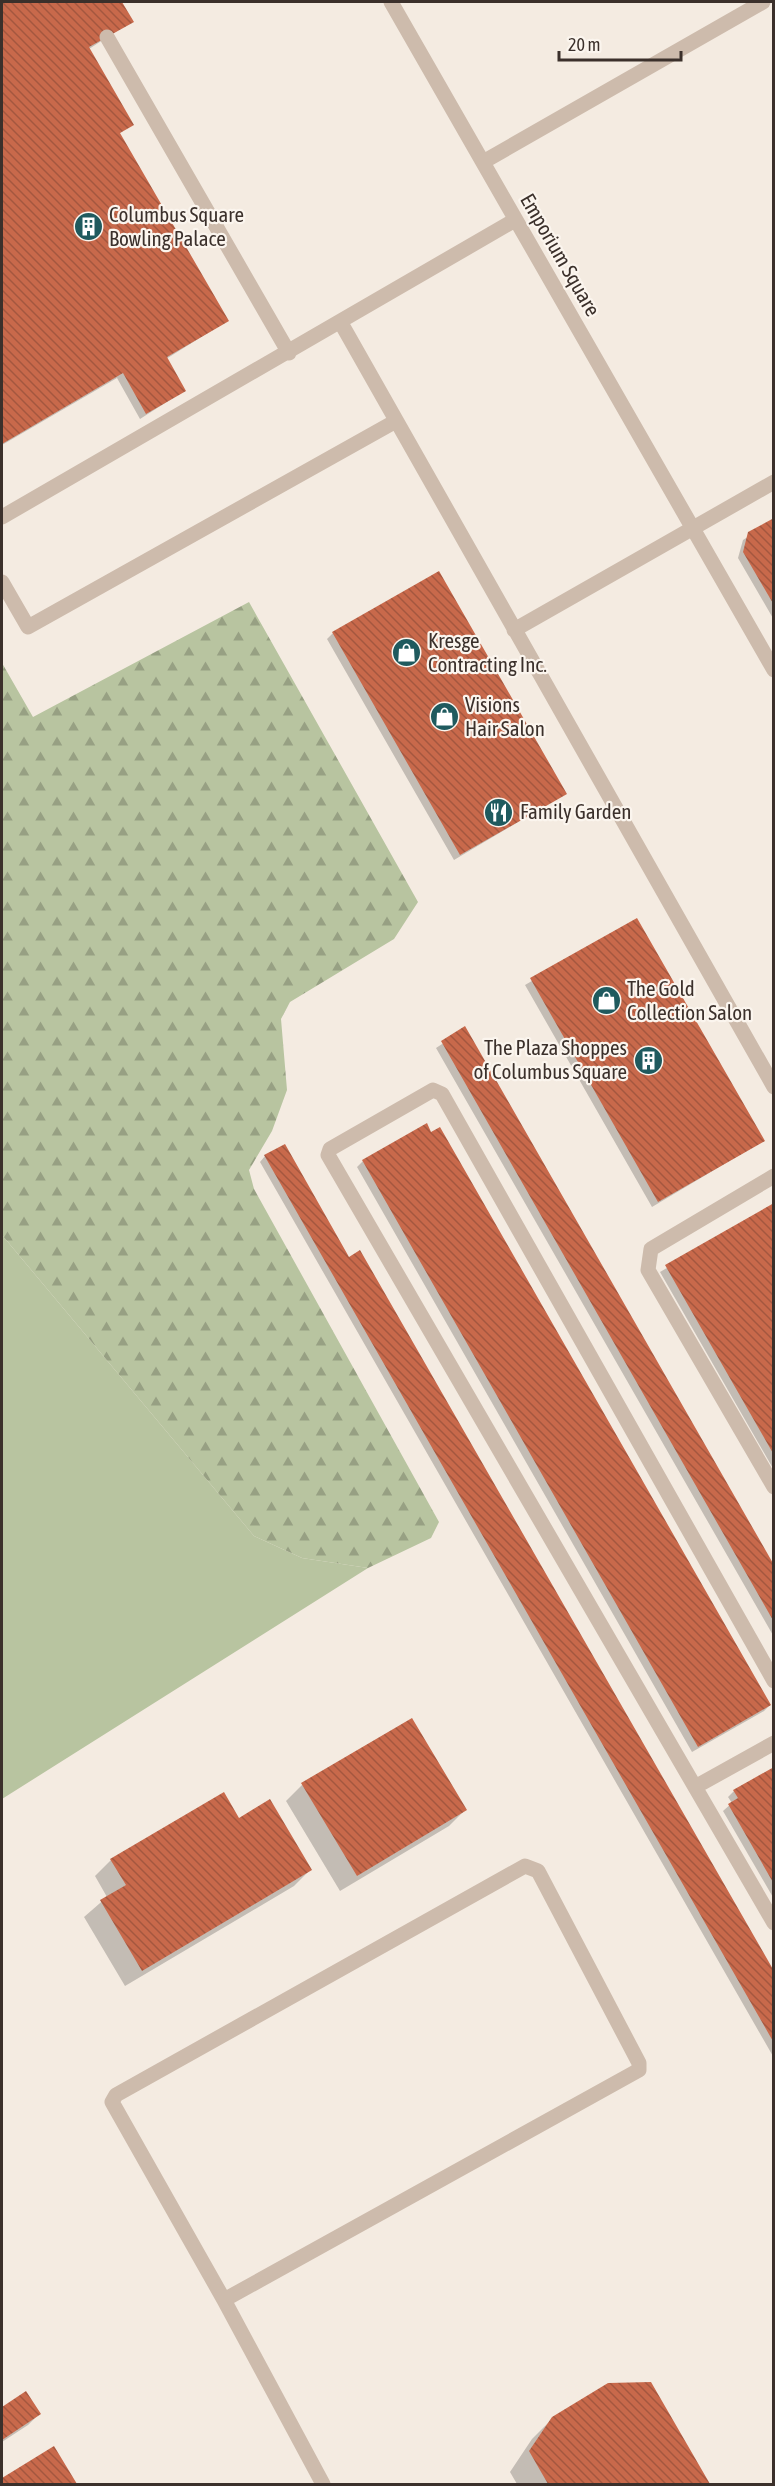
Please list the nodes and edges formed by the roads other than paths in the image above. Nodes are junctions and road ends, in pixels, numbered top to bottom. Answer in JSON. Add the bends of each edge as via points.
{"nodes":[{"id":1,"x":391,"y":2,"type":"edge"},
{"id":2,"x":763,"y":2,"type":"edge"},
{"id":3,"x":107,"y":37,"type":"dead end"},
{"id":4,"x":483,"y":162,"type":"junction"},
{"id":5,"x":515,"y":220,"type":"junction"},
{"id":6,"x":341,"y":323,"type":"junction"},
{"id":7,"x":289,"y":353,"type":"junction"},
{"id":8,"x":396,"y":422,"type":"junction"},
{"id":9,"x":774,"y":482,"type":"edge"},
{"id":10,"x":2,"y":517,"type":"edge"},
{"id":11,"x":692,"y":529,"type":"junction"},
{"id":12,"x":2,"y":582,"type":"edge"},
{"id":13,"x":514,"y":630,"type":"junction"},
{"id":14,"x":774,"y":670,"type":"edge"},
{"id":15,"x":774,"y":1087,"type":"edge"},
{"id":16,"x":774,"y":1176,"type":"edge"},
{"id":17,"x":774,"y":1486,"type":"edge"},
{"id":18,"x":774,"y":1681,"type":"edge"},
{"id":19,"x":774,"y":1743,"type":"edge"},
{"id":20,"x":695,"y":1787,"type":"junction"},
{"id":21,"x":774,"y":1923,"type":"edge"},
{"id":22,"x":224,"y":2300,"type":"junction"},
{"id":23,"x":323,"y":2484,"type":"edge"}],
"edges":[{"from":1,"to":4,"type":"lane","name":"Emporium Square"},
{"from":2,"to":4,"type":"lane"},
{"from":3,"to":7,"type":"lane"},
{"from":4,"to":5,"type":"lane","name":"Emporium Square"},
{"from":5,"to":6,"type":"lane"},
{"from":5,"to":11,"type":"lane","name":"Emporium Square"},
{"from":6,"to":7,"type":"lane"},
{"from":6,"to":8,"type":"lane"},
{"from":7,"to":10,"type":"lane"},
{"from":8,"to":12,"type":"lane","via":[[28,627]]},
{"from":8,"to":13,"type":"lane"},
{"from":9,"to":11,"type":"lane"},
{"from":11,"to":13,"type":"lane"},
{"from":11,"to":14,"type":"lane","name":"Emporium Square"},
{"from":13,"to":15,"type":"lane"},
{"from":16,"to":17,"type":"lane","via":[[651,1249],[648,1270]]},
{"from":18,"to":20,"type":"lane","via":[[442,1094],[433,1090],[330,1149],[328,1155]]},
{"from":19,"to":20,"type":"lane"},
{"from":20,"to":21,"type":"lane"},
{"from":22,"to":22,"type":"lane","via":[[114,2109],[112,2102],[117,2095],[525,1866],[537,1871],[639,2063],[639,2070]]},
{"from":22,"to":23,"type":"lane"}]}
